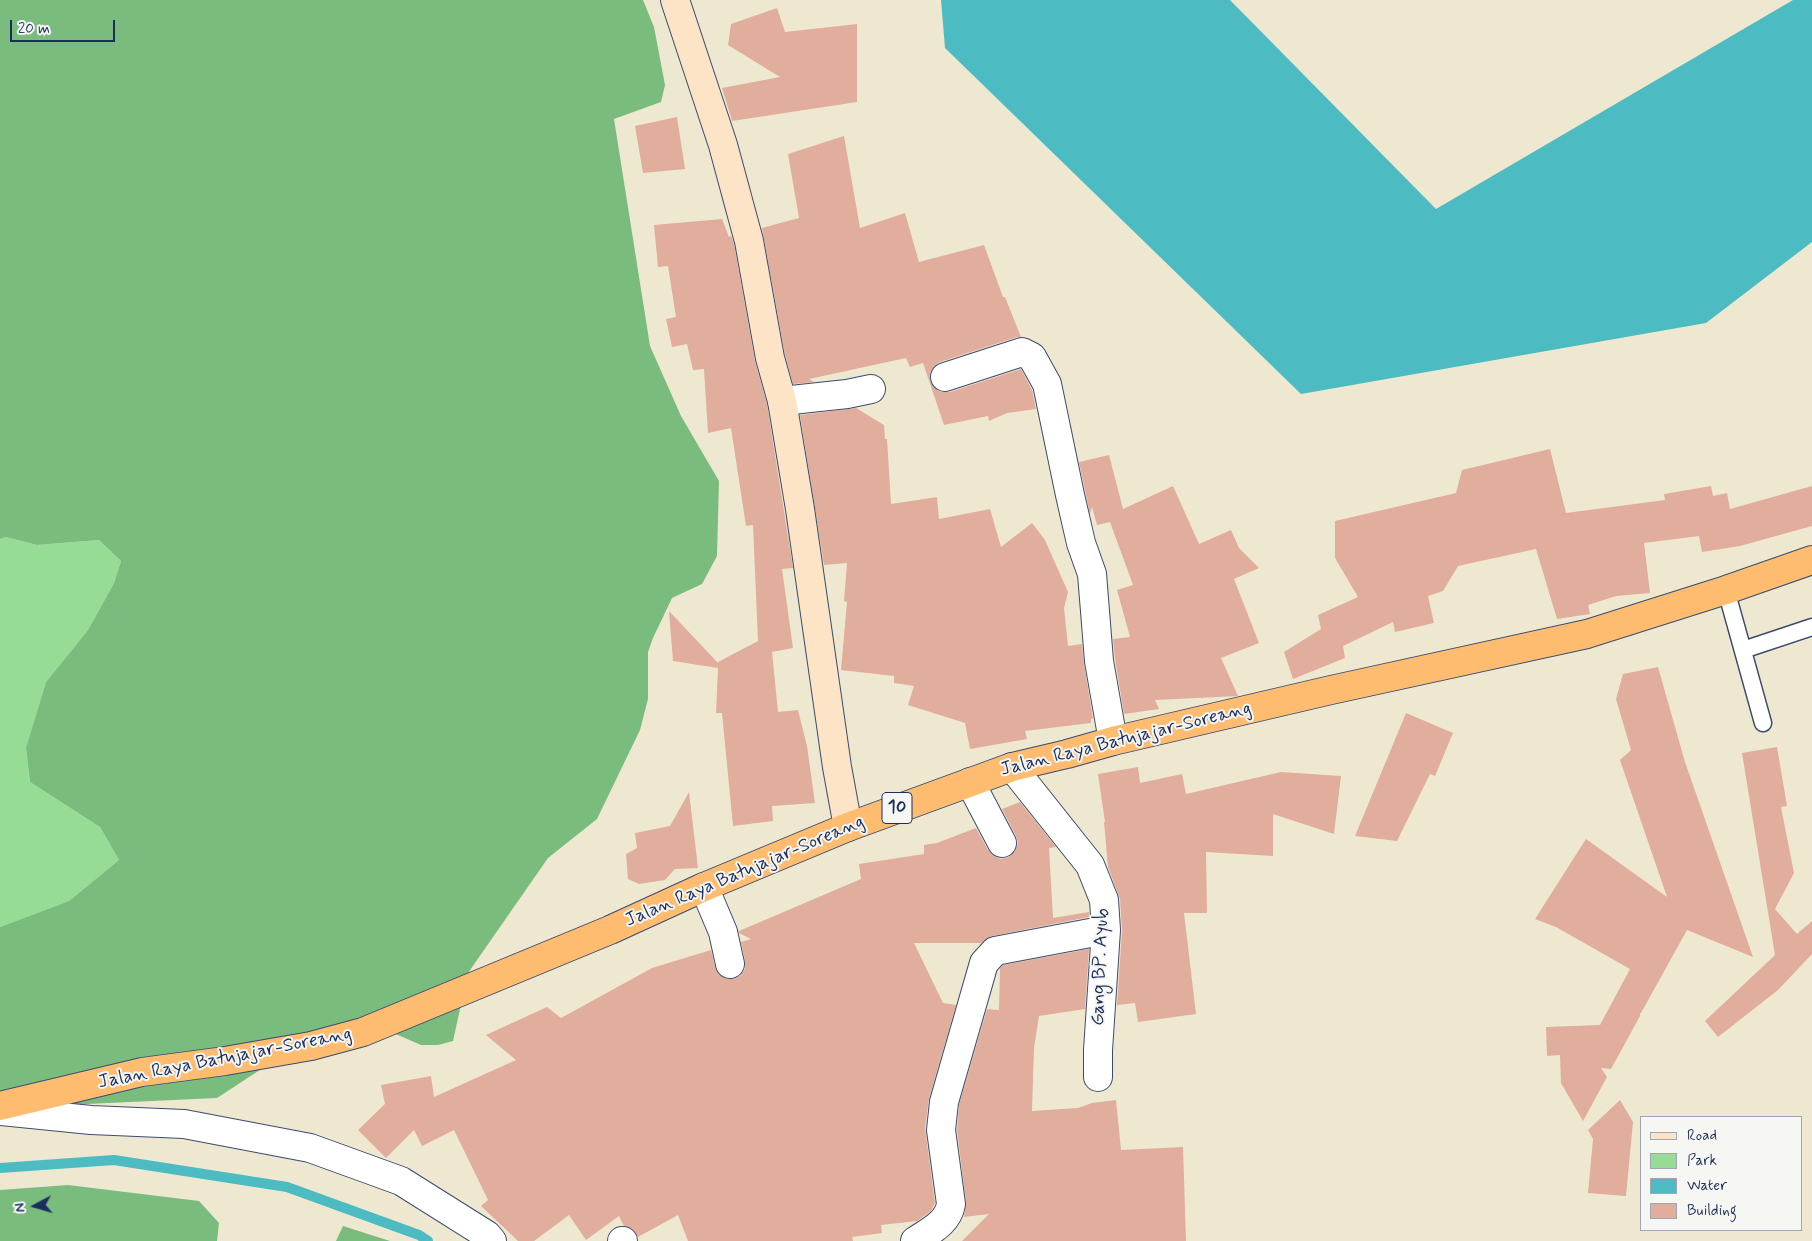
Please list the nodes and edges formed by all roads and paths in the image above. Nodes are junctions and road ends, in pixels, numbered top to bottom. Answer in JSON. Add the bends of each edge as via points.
{"nodes":[{"id":1,"x":675,"y":0,"type":"edge"},
{"id":2,"x":945,"y":377,"type":"dead end"},
{"id":3,"x":871,"y":389,"type":"dead end"},
{"id":4,"x":782,"y":401,"type":"junction"},
{"id":5,"x":1812,"y":560,"type":"edge"},
{"id":6,"x":1726,"y":590,"type":"junction"},
{"id":7,"x":1812,"y":626,"type":"edge"},
{"id":8,"x":1743,"y":650,"type":"junction"},
{"id":9,"x":1763,"y":722,"type":"dead end"},
{"id":10,"x":1113,"y":741,"type":"junction"},
{"id":11,"x":1012,"y":766,"type":"junction"},
{"id":12,"x":970,"y":782,"type":"junction"},
{"id":13,"x":848,"y":827,"type":"junction"},
{"id":14,"x":1002,"y":843,"type":"dead end"},
{"id":15,"x":704,"y":888,"type":"junction"},
{"id":16,"x":1106,"y":930,"type":"junction"},
{"id":17,"x":730,"y":964,"type":"dead end"},
{"id":18,"x":1098,"y":1076,"type":"dead end"},
{"id":19,"x":0,"y":1106,"type":"edge"},
{"id":20,"x":0,"y":1111,"type":"edge"},
{"id":21,"x":492,"y":1241,"type":"edge"},
{"id":22,"x":915,"y":1241,"type":"edge"}],
"edges":[{"from":1,"to":4,"type":"street","via":[[749,241],[770,358]]},
{"from":2,"to":10,"type":"street","via":[[1022,352],[1032,357],[1047,384],[1081,543],[1092,574],[1098,661]]},
{"from":3,"to":4,"type":"street"},
{"from":4,"to":13,"type":"street"},
{"from":5,"to":6,"type":"highway","name":"Jalan Raya Batujajar-Soreang","number":"10"},
{"from":6,"to":8,"type":"lane"},
{"from":6,"to":10,"type":"highway","name":"Jalan Raya Batujajar-Soreang","number":"10","via":[[1587,634]]},
{"from":7,"to":8,"type":"lane"},
{"from":8,"to":9,"type":"lane"},
{"from":10,"to":11,"type":"highway","name":"Jalan Raya Batujajar-Soreang","number":"10"},
{"from":11,"to":12,"type":"highway","name":"Jalan Raya Batujajar-Soreang","number":"10"},
{"from":11,"to":16,"type":"street","name":"Gang BP. Ayub","via":[[1090,866],[1104,900]]},
{"from":12,"to":13,"type":"highway","name":"Jalan Raya Batujajar-Soreang","number":"10"},
{"from":12,"to":14,"type":"street"},
{"from":13,"to":15,"type":"highway","name":"Jalan Raya Batujajar-Soreang","number":"10"},
{"from":15,"to":17,"type":"street","via":[[722,932]]},
{"from":15,"to":19,"type":"highway","name":"Jalan Raya Batujajar-Soreang","number":"10","via":[[363,1032],[302,1048],[142,1072]]},
{"from":16,"to":18,"type":"street","name":"Gang BP. Ayub"},
{"from":16,"to":22,"type":"street","via":[[995,951],[984,963],[944,1102],[941,1130],[950,1213]]},
{"from":20,"to":21,"type":"street","via":[[91,1120],[184,1124],[310,1148],[401,1181]]}]}
